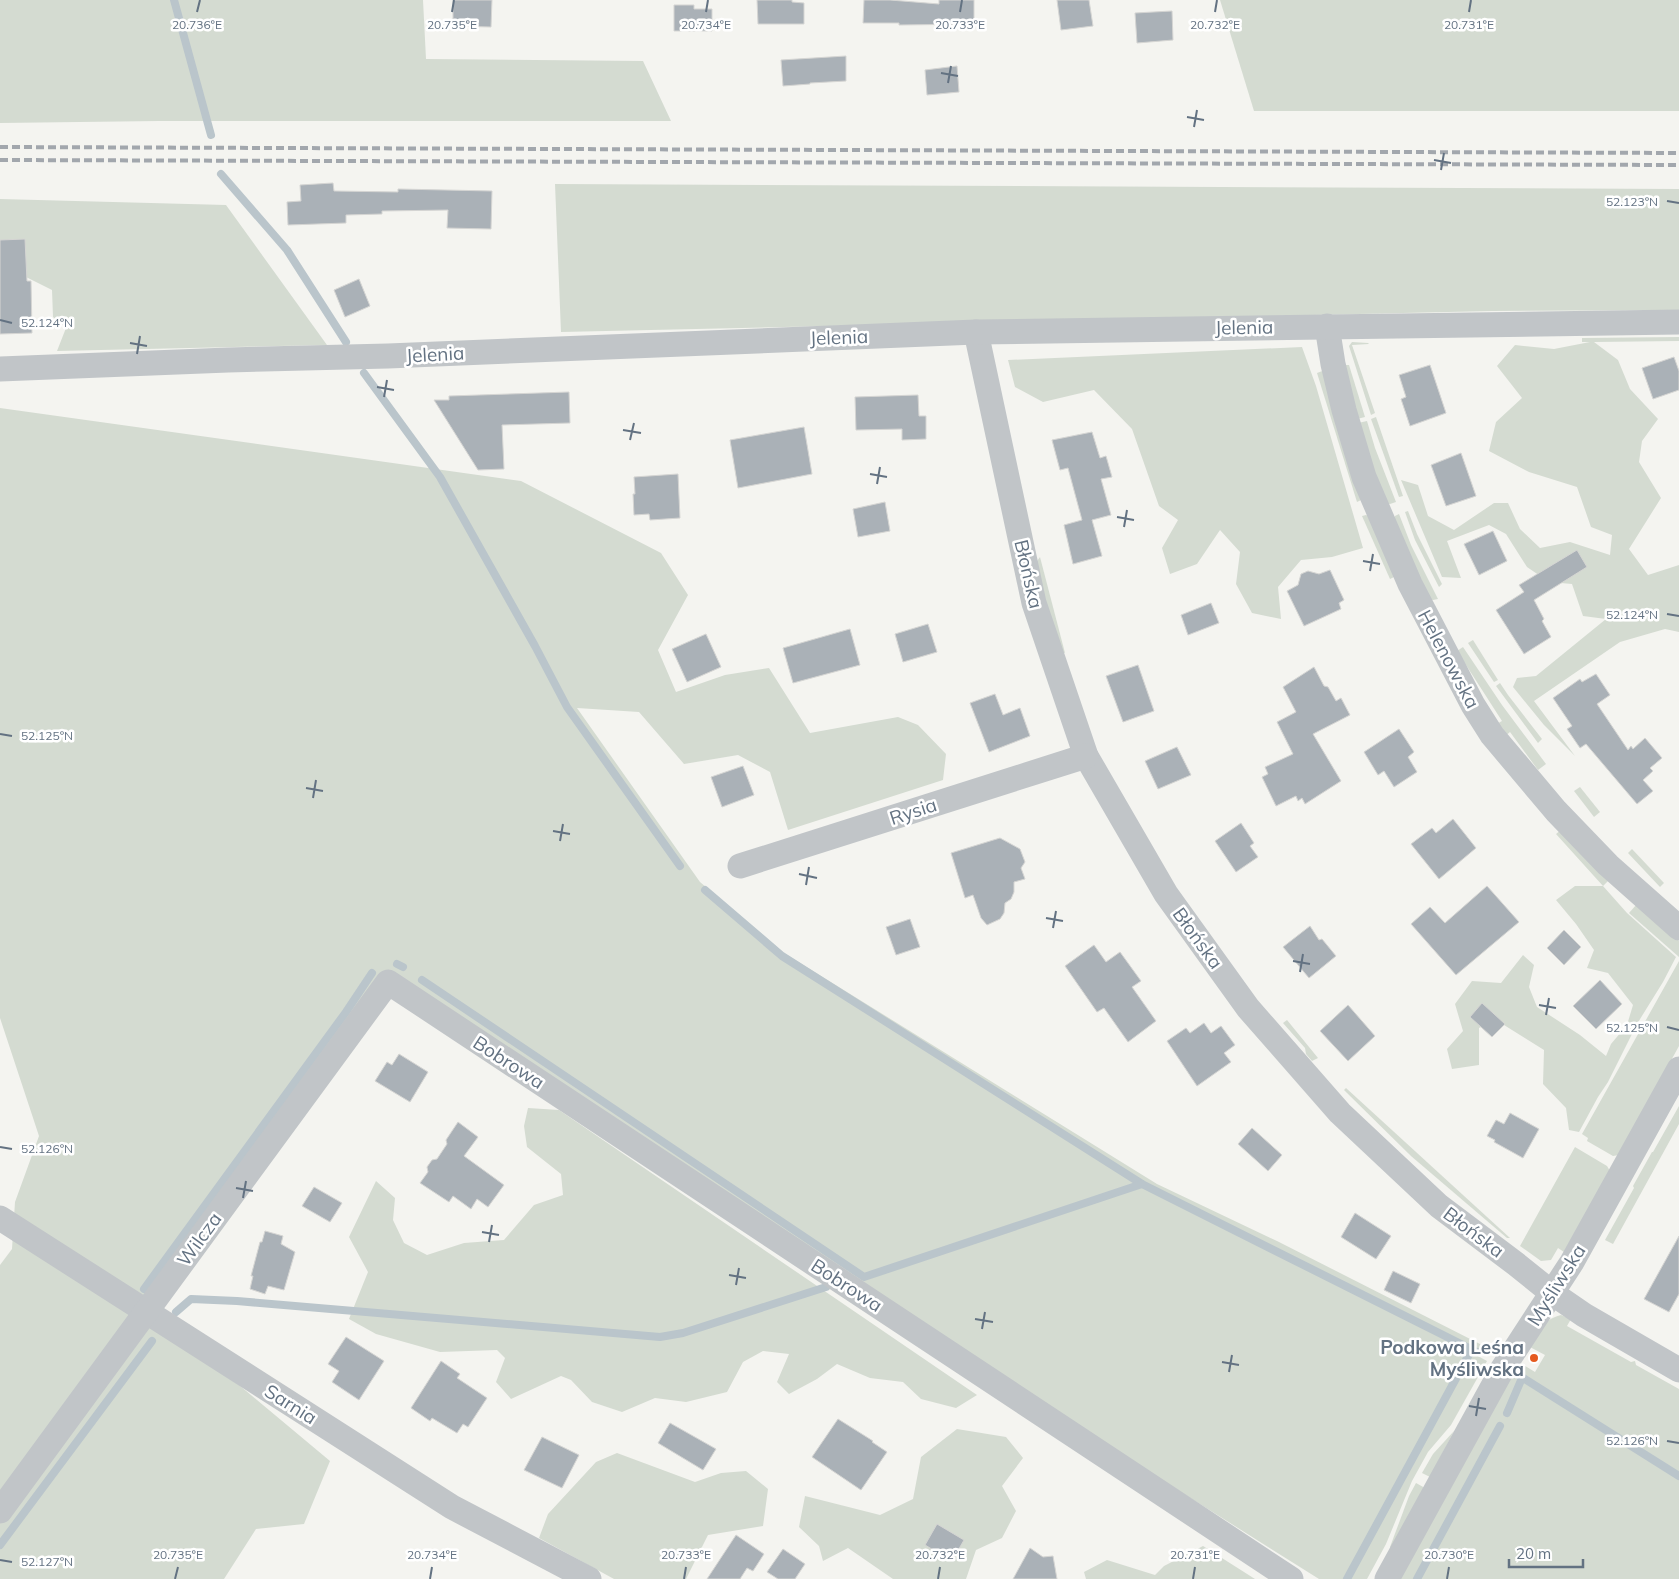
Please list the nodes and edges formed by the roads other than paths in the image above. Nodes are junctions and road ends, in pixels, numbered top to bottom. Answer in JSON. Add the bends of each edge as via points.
{"nodes":[{"id":1,"x":1679,"y":322,"type":"edge"},
{"id":2,"x":1326,"y":326,"type":"junction"},
{"id":3,"x":976,"y":332,"type":"junction"},
{"id":4,"x":0,"y":369,"type":"edge"},
{"id":5,"x":1086,"y":756,"type":"junction"},
{"id":6,"x":740,"y":866,"type":"dead end"},
{"id":7,"x":1679,"y":928,"type":"edge"},
{"id":8,"x":402,"y":991,"type":"joint"},
{"id":9,"x":1679,"y":1068,"type":"edge"},
{"id":10,"x":0,"y":1218,"type":"edge"},
{"id":11,"x":1552,"y":1293,"type":"junction"},
{"id":12,"x":146,"y":1312,"type":"junction"},
{"id":13,"x":1679,"y":1370,"type":"edge"},
{"id":14,"x":0,"y":1511,"type":"edge"},
{"id":15,"x":589,"y":1579,"type":"edge"},
{"id":16,"x":1291,"y":1579,"type":"edge"},
{"id":17,"x":1387,"y":1579,"type":"edge"}],
"edges":[{"from":1,"to":2,"type":"street","name":"Jelenia"},
{"from":2,"to":3,"type":"street","name":"Jelenia"},
{"from":2,"to":7,"type":"street","name":"Helenowska","via":[[1344,410],[1364,477],[1410,584],[1492,736],[1556,811],[1608,865]]},
{"from":3,"to":4,"type":"street","name":"Jelenia"},
{"from":3,"to":5,"type":"street","name":"Błońska","via":[[1034,603]]},
{"from":5,"to":6,"type":"street","name":"Rysia"},
{"from":5,"to":11,"type":"street","name":"Błońska","via":[[1166,894],[1248,1008],[1340,1113],[1439,1206]]},
{"from":8,"to":12,"type":"street","name":"Wilcza","via":[[388,982]]},
{"from":8,"to":16,"type":"street","name":"Bobrowa"},
{"from":9,"to":11,"type":"street","name":"Myśliwska"},
{"from":10,"to":12,"type":"street","name":"Sarnia"},
{"from":11,"to":13,"type":"street","name":"Błońska"},
{"from":11,"to":17,"type":"street","name":"Myśliwska","via":[[1503,1368]]},
{"from":12,"to":14,"type":"street","name":"Wilcza"},
{"from":12,"to":15,"type":"street","name":"Sarnia","via":[[452,1507]]}]}
